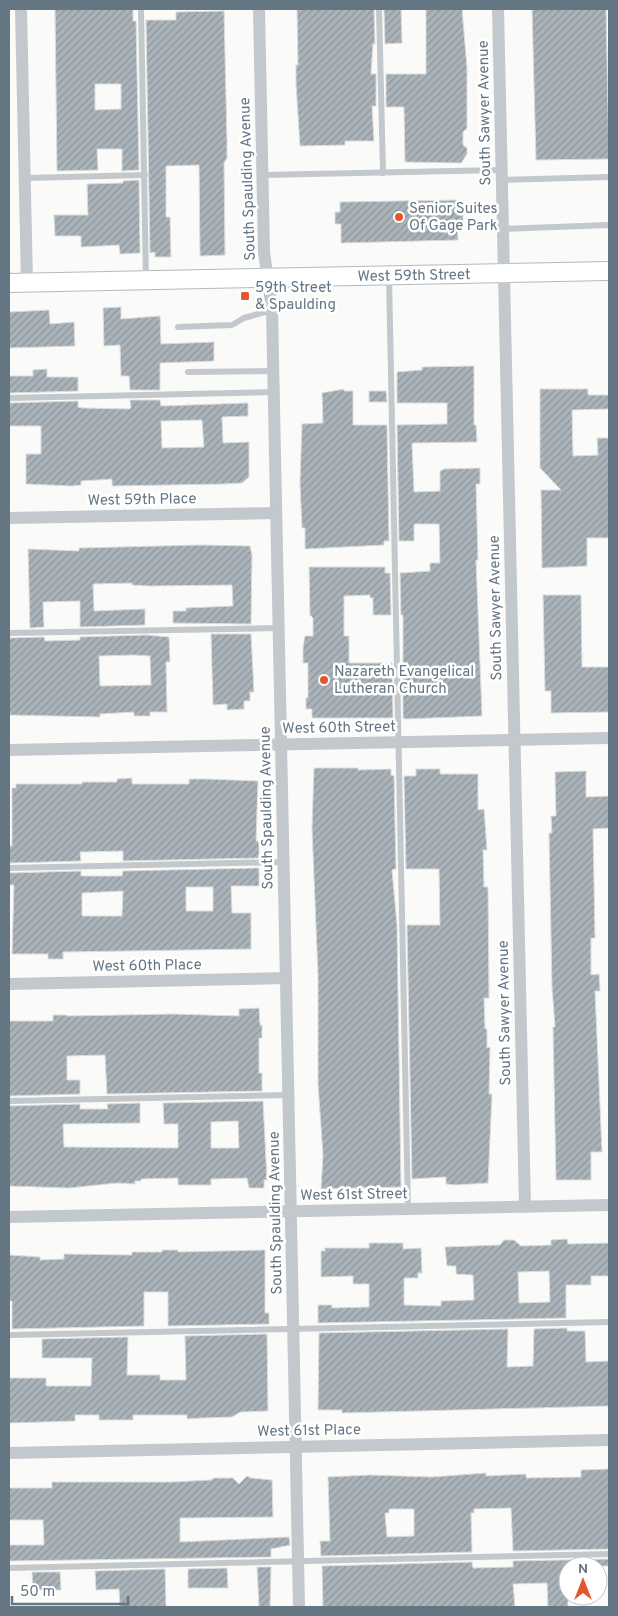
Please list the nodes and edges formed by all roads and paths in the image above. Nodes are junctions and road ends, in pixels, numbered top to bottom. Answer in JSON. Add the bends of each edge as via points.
{"nodes":[{"id":1,"x":21,"y":9,"type":"edge"},
{"id":2,"x":141,"y":9,"type":"edge"},
{"id":3,"x":259,"y":9,"type":"edge"},
{"id":4,"x":379,"y":9,"type":"edge"},
{"id":5,"x":498,"y":9,"type":"edge"},
{"id":6,"x":383,"y":172,"type":"junction"},
{"id":7,"x":145,"y":175,"type":"junction"},
{"id":8,"x":263,"y":175,"type":"junction"},
{"id":9,"x":502,"y":175,"type":"junction"},
{"id":10,"x":609,"y":177,"type":"edge"},
{"id":11,"x":25,"y":178,"type":"junction"},
{"id":12,"x":609,"y":225,"type":"edge"},
{"id":13,"x":502,"y":228,"type":"junction"},
{"id":14,"x":609,"y":271,"type":"edge"},
{"id":15,"x":504,"y":273,"type":"junction"},
{"id":16,"x":389,"y":275,"type":"junction"},
{"id":17,"x":268,"y":278,"type":"junction"},
{"id":18,"x":146,"y":280,"type":"junction"},
{"id":19,"x":9,"y":283,"type":"edge"},
{"id":20,"x":27,"y":283,"type":"junction"},
{"id":21,"x":272,"y":310,"type":"junction"},
{"id":22,"x":178,"y":327,"type":"dead end"},
{"id":23,"x":273,"y":371,"type":"junction"},
{"id":24,"x":188,"y":372,"type":"dead end"},
{"id":25,"x":274,"y":392,"type":"junction"},
{"id":26,"x":9,"y":398,"type":"edge"},
{"id":27,"x":276,"y":514,"type":"junction"},
{"id":28,"x":9,"y":518,"type":"edge"},
{"id":29,"x":279,"y":628,"type":"junction"},
{"id":30,"x":9,"y":634,"type":"edge"},
{"id":31,"x":609,"y":738,"type":"edge"},
{"id":32,"x":514,"y":740,"type":"junction"},
{"id":33,"x":397,"y":742,"type":"junction"},
{"id":34,"x":281,"y":745,"type":"junction"},
{"id":35,"x":9,"y":750,"type":"edge"},
{"id":36,"x":284,"y":862,"type":"junction"},
{"id":37,"x":9,"y":868,"type":"edge"},
{"id":38,"x":286,"y":978,"type":"junction"},
{"id":39,"x":9,"y":984,"type":"edge"},
{"id":40,"x":288,"y":1095,"type":"junction"},
{"id":41,"x":9,"y":1101,"type":"edge"},
{"id":42,"x":609,"y":1205,"type":"edge"},
{"id":43,"x":525,"y":1207,"type":"junction"},
{"id":44,"x":408,"y":1209,"type":"junction"},
{"id":45,"x":291,"y":1212,"type":"junction"},
{"id":46,"x":9,"y":1217,"type":"edge"},
{"id":47,"x":609,"y":1322,"type":"edge"},
{"id":48,"x":293,"y":1329,"type":"junction"},
{"id":49,"x":9,"y":1335,"type":"edge"},
{"id":50,"x":609,"y":1440,"type":"edge"},
{"id":51,"x":296,"y":1447,"type":"junction"},
{"id":52,"x":9,"y":1453,"type":"edge"},
{"id":53,"x":609,"y":1554,"type":"edge"},
{"id":54,"x":298,"y":1561,"type":"junction"},
{"id":55,"x":9,"y":1568,"type":"edge"},
{"id":56,"x":299,"y":1607,"type":"edge"}],
"edges":[{"from":1,"to":11,"type":"street"},
{"from":2,"to":7,"type":"lane"},
{"from":3,"to":8,"type":"street","name":"South Spaulding Avenue"},
{"from":4,"to":6,"type":"lane"},
{"from":5,"to":9,"type":"street","name":"South Sawyer Avenue"},
{"from":6,"to":8,"type":"lane"},
{"from":6,"to":9,"type":"lane"},
{"from":7,"to":11,"type":"lane"},
{"from":7,"to":18,"type":"lane"},
{"from":8,"to":17,"type":"street","name":"South Spaulding Avenue","via":[[264,252]]},
{"from":9,"to":10,"type":"lane"},
{"from":9,"to":13,"type":"street","name":"South Sawyer Avenue"},
{"from":11,"to":20,"type":"street"},
{"from":12,"to":13,"type":"lane"},
{"from":13,"to":15,"type":"street","name":"South Sawyer Avenue"},
{"from":14,"to":15,"type":"street","name":"West 59th Street"},
{"from":15,"to":16,"type":"street","name":"West 59th Street"},
{"from":15,"to":32,"type":"street","name":"South Sawyer Avenue"},
{"from":16,"to":17,"type":"street","name":"West 59th Street"},
{"from":16,"to":33,"type":"lane"},
{"from":17,"to":18,"type":"street","name":"West 59th Street"},
{"from":17,"to":21,"type":"street","name":"South Spaulding Avenue"},
{"from":18,"to":20,"type":"street","name":"West 59th Street"},
{"from":19,"to":20,"type":"street","name":"West 59th Street"},
{"from":21,"to":22,"type":"lane","via":[[244,318],[232,326]]},
{"from":21,"to":23,"type":"street","name":"South Spaulding Avenue"},
{"from":23,"to":24,"type":"lane"},
{"from":23,"to":25,"type":"street","name":"South Spaulding Avenue"},
{"from":25,"to":26,"type":"lane"},
{"from":25,"to":27,"type":"street","name":"South Spaulding Avenue"},
{"from":27,"to":28,"type":"street","name":"West 59th Place"},
{"from":27,"to":29,"type":"street","name":"South Spaulding Avenue"},
{"from":29,"to":30,"type":"lane"},
{"from":29,"to":34,"type":"street","name":"South Spaulding Avenue"},
{"from":31,"to":32,"type":"street","name":"West 60th Street"},
{"from":32,"to":33,"type":"street","name":"West 60th Street"},
{"from":32,"to":43,"type":"street","name":"South Sawyer Avenue"},
{"from":33,"to":34,"type":"street","name":"West 60th Street"},
{"from":33,"to":44,"type":"lane"},
{"from":34,"to":35,"type":"street","name":"West 60th Street"},
{"from":34,"to":36,"type":"street","name":"South Spaulding Avenue"},
{"from":36,"to":37,"type":"lane"},
{"from":36,"to":38,"type":"street","name":"South Spaulding Avenue"},
{"from":38,"to":39,"type":"street","name":"West 60th Place"},
{"from":38,"to":40,"type":"street","name":"South Spaulding Avenue"},
{"from":40,"to":41,"type":"lane"},
{"from":40,"to":45,"type":"street","name":"South Spaulding Avenue"},
{"from":42,"to":43,"type":"street","name":"West 61st Street"},
{"from":43,"to":44,"type":"street","name":"West 61st Street"},
{"from":44,"to":45,"type":"street","name":"West 61st Street"},
{"from":45,"to":46,"type":"street","name":"West 61st Street"},
{"from":45,"to":48,"type":"street","name":"South Spaulding Avenue"},
{"from":47,"to":48,"type":"lane"},
{"from":48,"to":49,"type":"lane"},
{"from":48,"to":51,"type":"street","name":"South Spaulding Avenue"},
{"from":50,"to":51,"type":"street","name":"West 61st Place"},
{"from":51,"to":52,"type":"street","name":"West 61st Place"},
{"from":51,"to":54,"type":"street","name":"South Spaulding Avenue"},
{"from":53,"to":54,"type":"lane"},
{"from":54,"to":55,"type":"lane"},
{"from":54,"to":56,"type":"street","name":"South Spaulding Avenue"}]}
